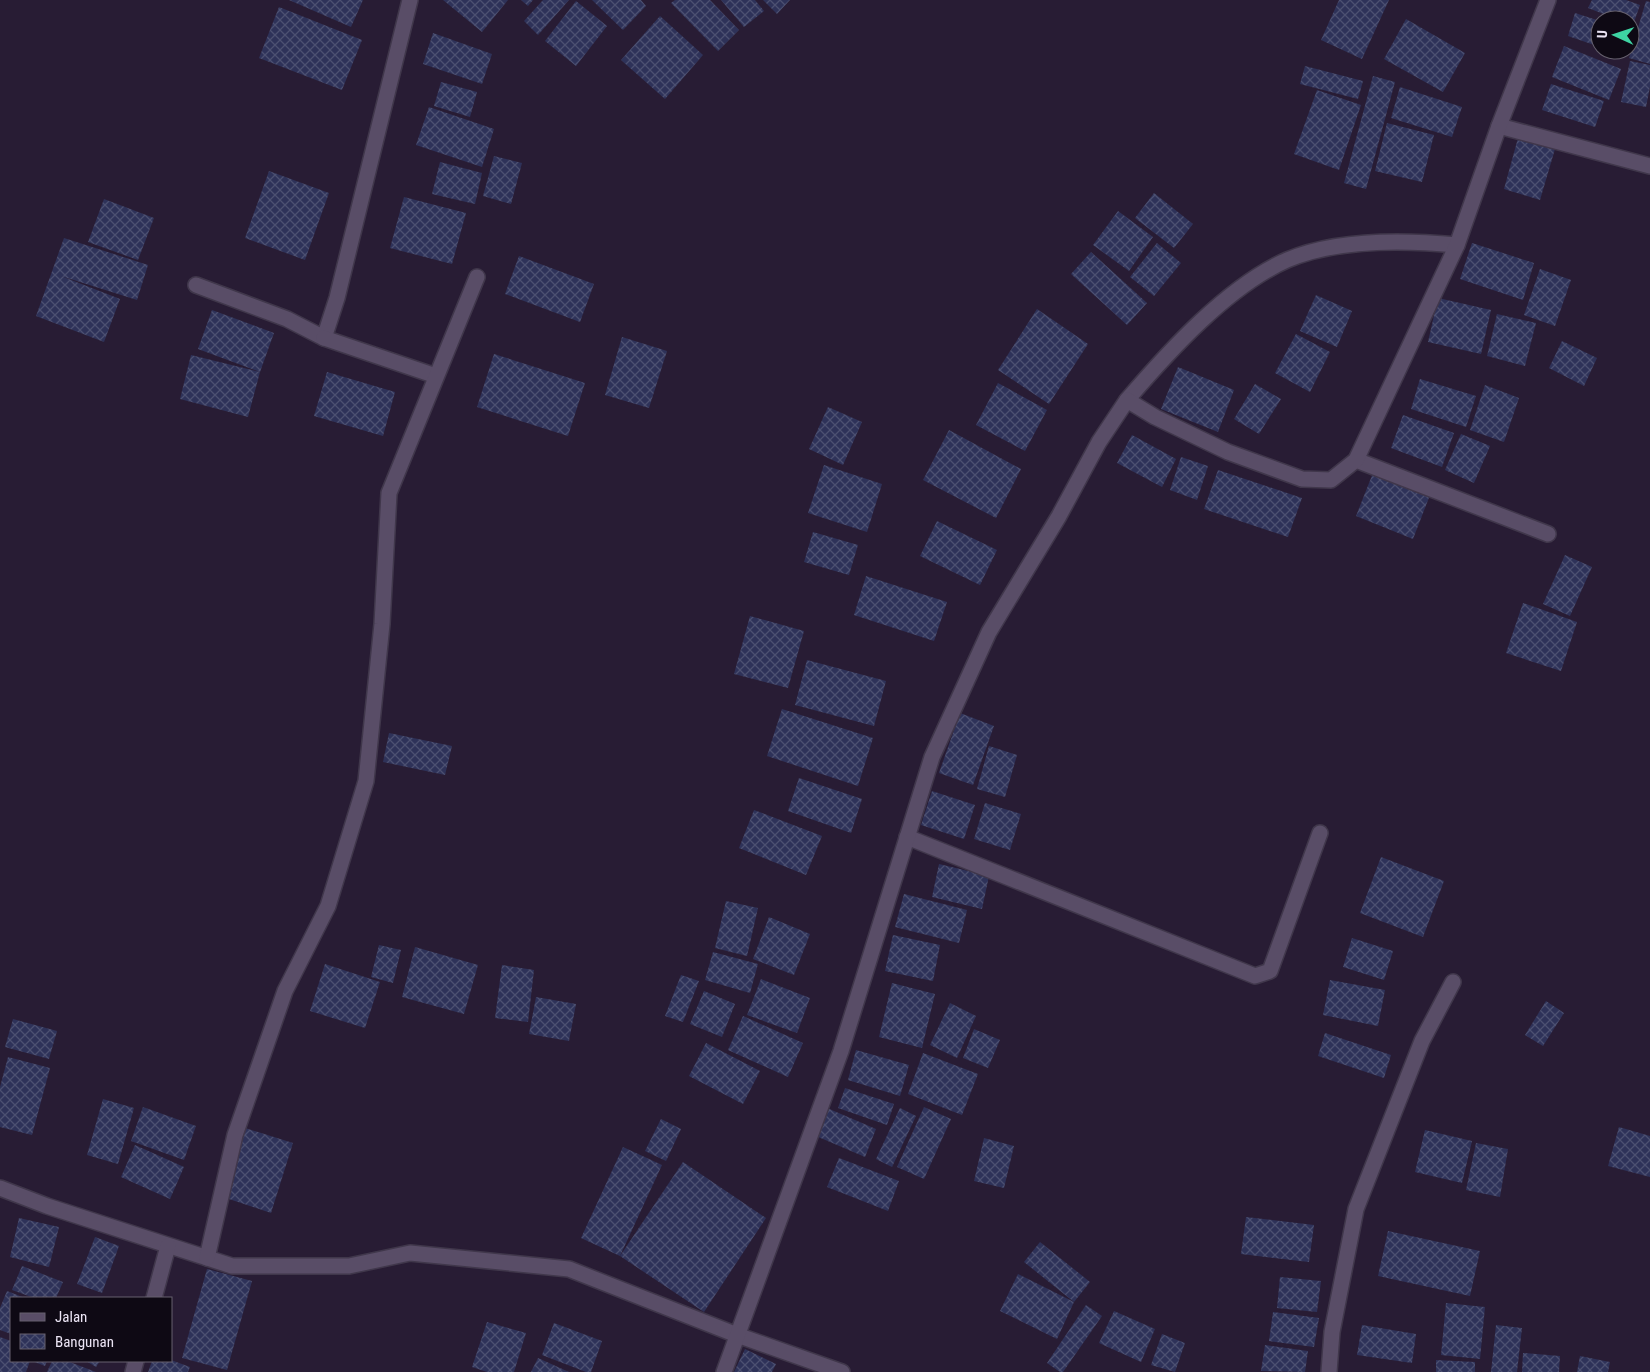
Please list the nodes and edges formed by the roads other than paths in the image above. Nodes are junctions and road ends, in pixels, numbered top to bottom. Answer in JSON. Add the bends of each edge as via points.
{"nodes":[{"id":1,"x":410,"y":0,"type":"edge"},
{"id":2,"x":1548,"y":0,"type":"edge"},
{"id":3,"x":1499,"y":126,"type":"junction"},
{"id":4,"x":1650,"y":166,"type":"edge"},
{"id":5,"x":1457,"y":244,"type":"junction"},
{"id":6,"x":477,"y":277,"type":"dead end"},
{"id":7,"x":196,"y":286,"type":"dead end"},
{"id":8,"x":324,"y":338,"type":"junction"},
{"id":9,"x":436,"y":376,"type":"junction"},
{"id":10,"x":1127,"y":400,"type":"junction"},
{"id":11,"x":1356,"y":460,"type":"junction"},
{"id":12,"x":1548,"y":534,"type":"dead end"},
{"id":13,"x":1320,"y":833,"type":"dead end"},
{"id":14,"x":907,"y":837,"type":"junction"},
{"id":15,"x":1453,"y":982,"type":"dead end"},
{"id":16,"x":0,"y":1188,"type":"edge"},
{"id":17,"x":168,"y":1246,"type":"junction"},
{"id":18,"x":207,"y":1258,"type":"junction"},
{"id":19,"x":154,"y":1297,"type":"edge"},
{"id":20,"x":737,"y":1335,"type":"junction"},
{"id":21,"x":724,"y":1372,"type":"edge"},
{"id":22,"x":842,"y":1372,"type":"edge"},
{"id":23,"x":1329,"y":1372,"type":"edge"}],
"edges":[{"from":1,"to":8,"type":"street","via":[[337,298]]},
{"from":2,"to":3,"type":"street"},
{"from":3,"to":4,"type":"street"},
{"from":3,"to":5,"type":"street"},
{"from":5,"to":10,"type":"street","via":[[1417,241],[1367,243],[1316,251],[1287,260],[1259,276],[1200,322],[1167,353]]},
{"from":5,"to":11,"type":"street"},
{"from":6,"to":9,"type":"street"},
{"from":7,"to":8,"type":"street","via":[[287,319]]},
{"from":8,"to":9,"type":"street"},
{"from":9,"to":18,"type":"street","via":[[388,493],[382,624],[366,782],[328,906],[285,991],[235,1135]]},
{"from":10,"to":11,"type":"street","via":[[1228,452],[1302,479],[1331,480]]},
{"from":10,"to":14,"type":"street","via":[[1099,442],[989,632],[932,757]]},
{"from":11,"to":12,"type":"street"},
{"from":13,"to":14,"type":"street","via":[[1270,971],[1255,976]]},
{"from":14,"to":20,"type":"street","via":[[841,1051]]},
{"from":15,"to":23,"type":"street","via":[[1422,1042],[1356,1209],[1332,1332]]},
{"from":16,"to":17,"type":"street"},
{"from":17,"to":18,"type":"street"},
{"from":17,"to":19,"type":"street"},
{"from":18,"to":20,"type":"street","via":[[232,1266],[349,1266],[410,1253],[569,1269]]},
{"from":20,"to":21,"type":"street"},
{"from":20,"to":22,"type":"street"}]}
